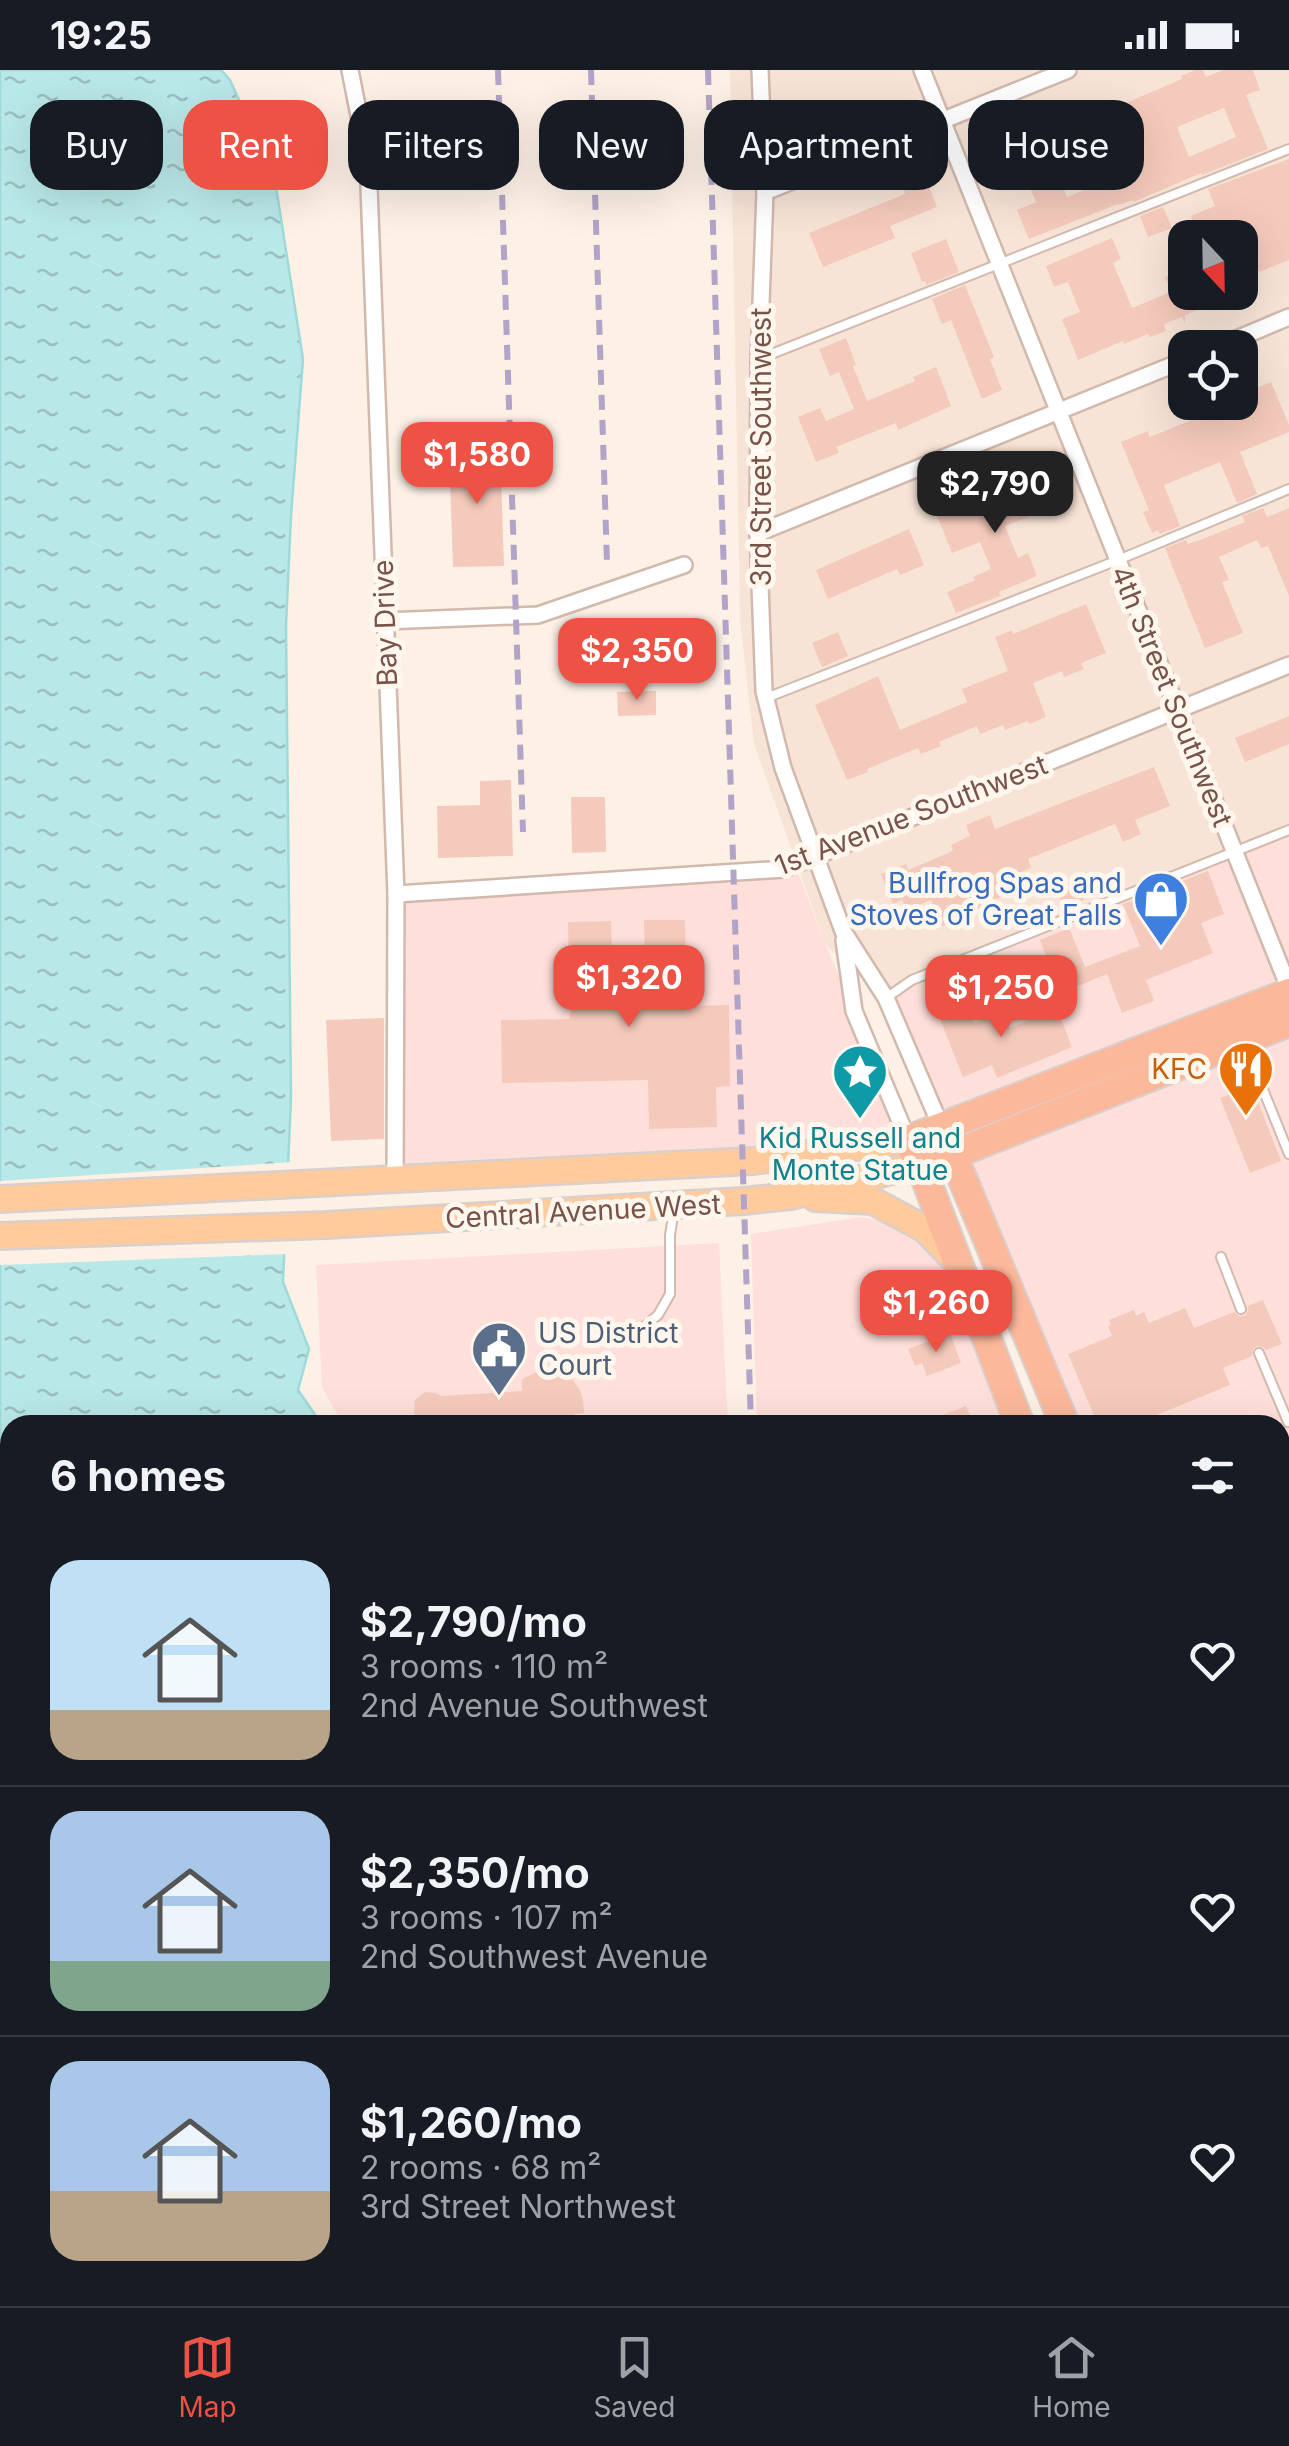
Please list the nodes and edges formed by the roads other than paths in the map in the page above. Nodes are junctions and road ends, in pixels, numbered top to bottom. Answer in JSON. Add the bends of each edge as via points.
{"nodes":[{"id":1,"x":350,"y":70,"type":"edge"},
{"id":2,"x":760,"y":70,"type":"edge"},
{"id":3,"x":922,"y":70,"type":"edge"},
{"id":4,"x":1068,"y":70,"type":"edge"},
{"id":5,"x":934,"y":100,"type":"edge"},
{"id":6,"x":948,"y":119,"type":"edge"},
{"id":7,"x":948,"y":136,"type":"edge"},
{"id":8,"x":1289,"y":148,"type":"edge"},
{"id":9,"x":770,"y":190,"type":"edge"},
{"id":10,"x":765,"y":192,"type":"junction"},
{"id":11,"x":999,"y":264,"type":"junction"},
{"id":12,"x":1289,"y":317,"type":"edge"},
{"id":13,"x":1258,"y":330,"type":"edge"},
{"id":14,"x":759,"y":359,"type":"junction"},
{"id":15,"x":1168,"y":367,"type":"edge"},
{"id":16,"x":1058,"y":411,"type":"junction"},
{"id":17,"x":1289,"y":489,"type":"edge"},
{"id":18,"x":758,"y":533,"type":"junction"},
{"id":19,"x":1118,"y":560,"type":"junction"},
{"id":20,"x":684,"y":564,"type":"dead end"},
{"id":21,"x":385,"y":621,"type":"junction"},
{"id":22,"x":1289,"y":665,"type":"edge"},
{"id":23,"x":766,"y":698,"type":"junction"},
{"id":24,"x":1178,"y":710,"type":"junction"},
{"id":25,"x":1289,"y":830,"type":"edge"},
{"id":26,"x":1234,"y":852,"type":"junction"},
{"id":27,"x":815,"y":857,"type":"junction"},
{"id":28,"x":396,"y":894,"type":"junction"},
{"id":29,"x":843,"y":931,"type":"junction"},
{"id":30,"x":1289,"y":991,"type":"edge"},
{"id":31,"x":886,"y":998,"type":"junction"},
{"id":32,"x":1289,"y":1022,"type":"edge"},
{"id":33,"x":1243,"y":1040,"type":"junction"},
{"id":34,"x":948,"y":1141,"type":"junction"},
{"id":35,"x":914,"y":1152,"type":"junction"},
{"id":36,"x":1289,"y":1154,"type":"edge"},
{"id":37,"x":395,"y":1178,"type":"junction"},
{"id":38,"x":790,"y":1196,"type":"junction"},
{"id":39,"x":0,"y":1198,"type":"edge"},
{"id":40,"x":675,"y":1205,"type":"junction"},
{"id":41,"x":0,"y":1236,"type":"edge"},
{"id":42,"x":1221,"y":1257,"type":"dead end"},
{"id":43,"x":958,"y":1263,"type":"junction"},
{"id":44,"x":1241,"y":1309,"type":"dead end"},
{"id":45,"x":639,"y":1331,"type":"dead end"},
{"id":46,"x":1259,"y":1353,"type":"dead end"},
{"id":47,"x":1016,"y":1415,"type":"edge"},
{"id":48,"x":1061,"y":1415,"type":"edge"},
{"id":49,"x":1285,"y":1415,"type":"edge"}],
"edges":[{"from":1,"to":21,"type":"street","name":"Bay Drive","via":[[368,161]]},
{"from":2,"to":10,"type":"street","name":"3rd Street Southwest"},
{"from":3,"to":5,"type":"street","name":"4th Street Southwest"},
{"from":4,"to":6,"type":"street"},
{"from":7,"to":11,"type":"street","name":"4th Street Southwest"},
{"from":8,"to":11,"type":"lane"},
{"from":9,"to":10,"type":"street"},
{"from":10,"to":14,"type":"street","name":"3rd Street Southwest"},
{"from":11,"to":14,"type":"lane"},
{"from":11,"to":16,"type":"street","name":"4th Street Southwest"},
{"from":12,"to":13,"type":"street"},
{"from":14,"to":18,"type":"street","name":"3rd Street Southwest"},
{"from":15,"to":16,"type":"street"},
{"from":16,"to":18,"type":"street"},
{"from":16,"to":19,"type":"street","name":"4th Street Southwest"},
{"from":17,"to":19,"type":"lane"},
{"from":18,"to":23,"type":"street","name":"3rd Street Southwest"},
{"from":19,"to":23,"type":"lane"},
{"from":19,"to":24,"type":"street","name":"4th Street Southwest"},
{"from":20,"to":21,"type":"street","via":[[538,615]]},
{"from":21,"to":28,"type":"street","name":"Bay Drive"},
{"from":22,"to":24,"type":"street","name":"1st Avenue Southwest"},
{"from":23,"to":27,"type":"street","name":"3rd Street Southwest"},
{"from":24,"to":26,"type":"street","name":"4th Street Southwest"},
{"from":24,"to":27,"type":"street","name":"1st Avenue Southwest"},
{"from":25,"to":26,"type":"lane"},
{"from":26,"to":30,"type":"street","name":"4th Street Southwest"},
{"from":26,"to":31,"type":"lane","via":[[912,980]]},
{"from":27,"to":28,"type":"street","name":"1st Avenue Southwest","via":[[784,869]]},
{"from":27,"to":29,"type":"street","name":"3rd Street Southwest"},
{"from":28,"to":37,"type":"street","name":"Bay Drive"},
{"from":29,"to":31,"type":"street","name":"3rd Street Southwest"},
{"from":29,"to":35,"type":"street","name":"3rd Street Southwest","via":[[854,1011]]},
{"from":30,"to":34,"type":"highway","name":"Central Avenue West"},
{"from":31,"to":34,"type":"street","name":"3rd Street Southwest"},
{"from":32,"to":33,"type":"highway","name":"Central Avenue West"},
{"from":33,"to":34,"type":"highway","name":"Central Avenue West"},
{"from":33,"to":36,"type":"lane"},
{"from":34,"to":35,"type":"highway","name":"Central Avenue West"},
{"from":34,"to":48,"type":"highway"},
{"from":35,"to":37,"type":"main road","name":"Central Avenue West"},
{"from":35,"to":38,"type":"main road","name":"Central Avenue West"},
{"from":35,"to":43,"type":"highway"},
{"from":37,"to":39,"type":"main road","name":"Central Avenue West"},
{"from":38,"to":40,"type":"main road","name":"Central Avenue West"},
{"from":38,"to":43,"type":"main road","via":[[873,1201],[926,1229]]},
{"from":40,"to":41,"type":"main road","name":"Central Avenue West"},
{"from":40,"to":45,"type":"lane","via":[[670,1294]]},
{"from":42,"to":44,"type":"lane"},
{"from":43,"to":47,"type":"highway"},
{"from":46,"to":49,"type":"lane"}]}
